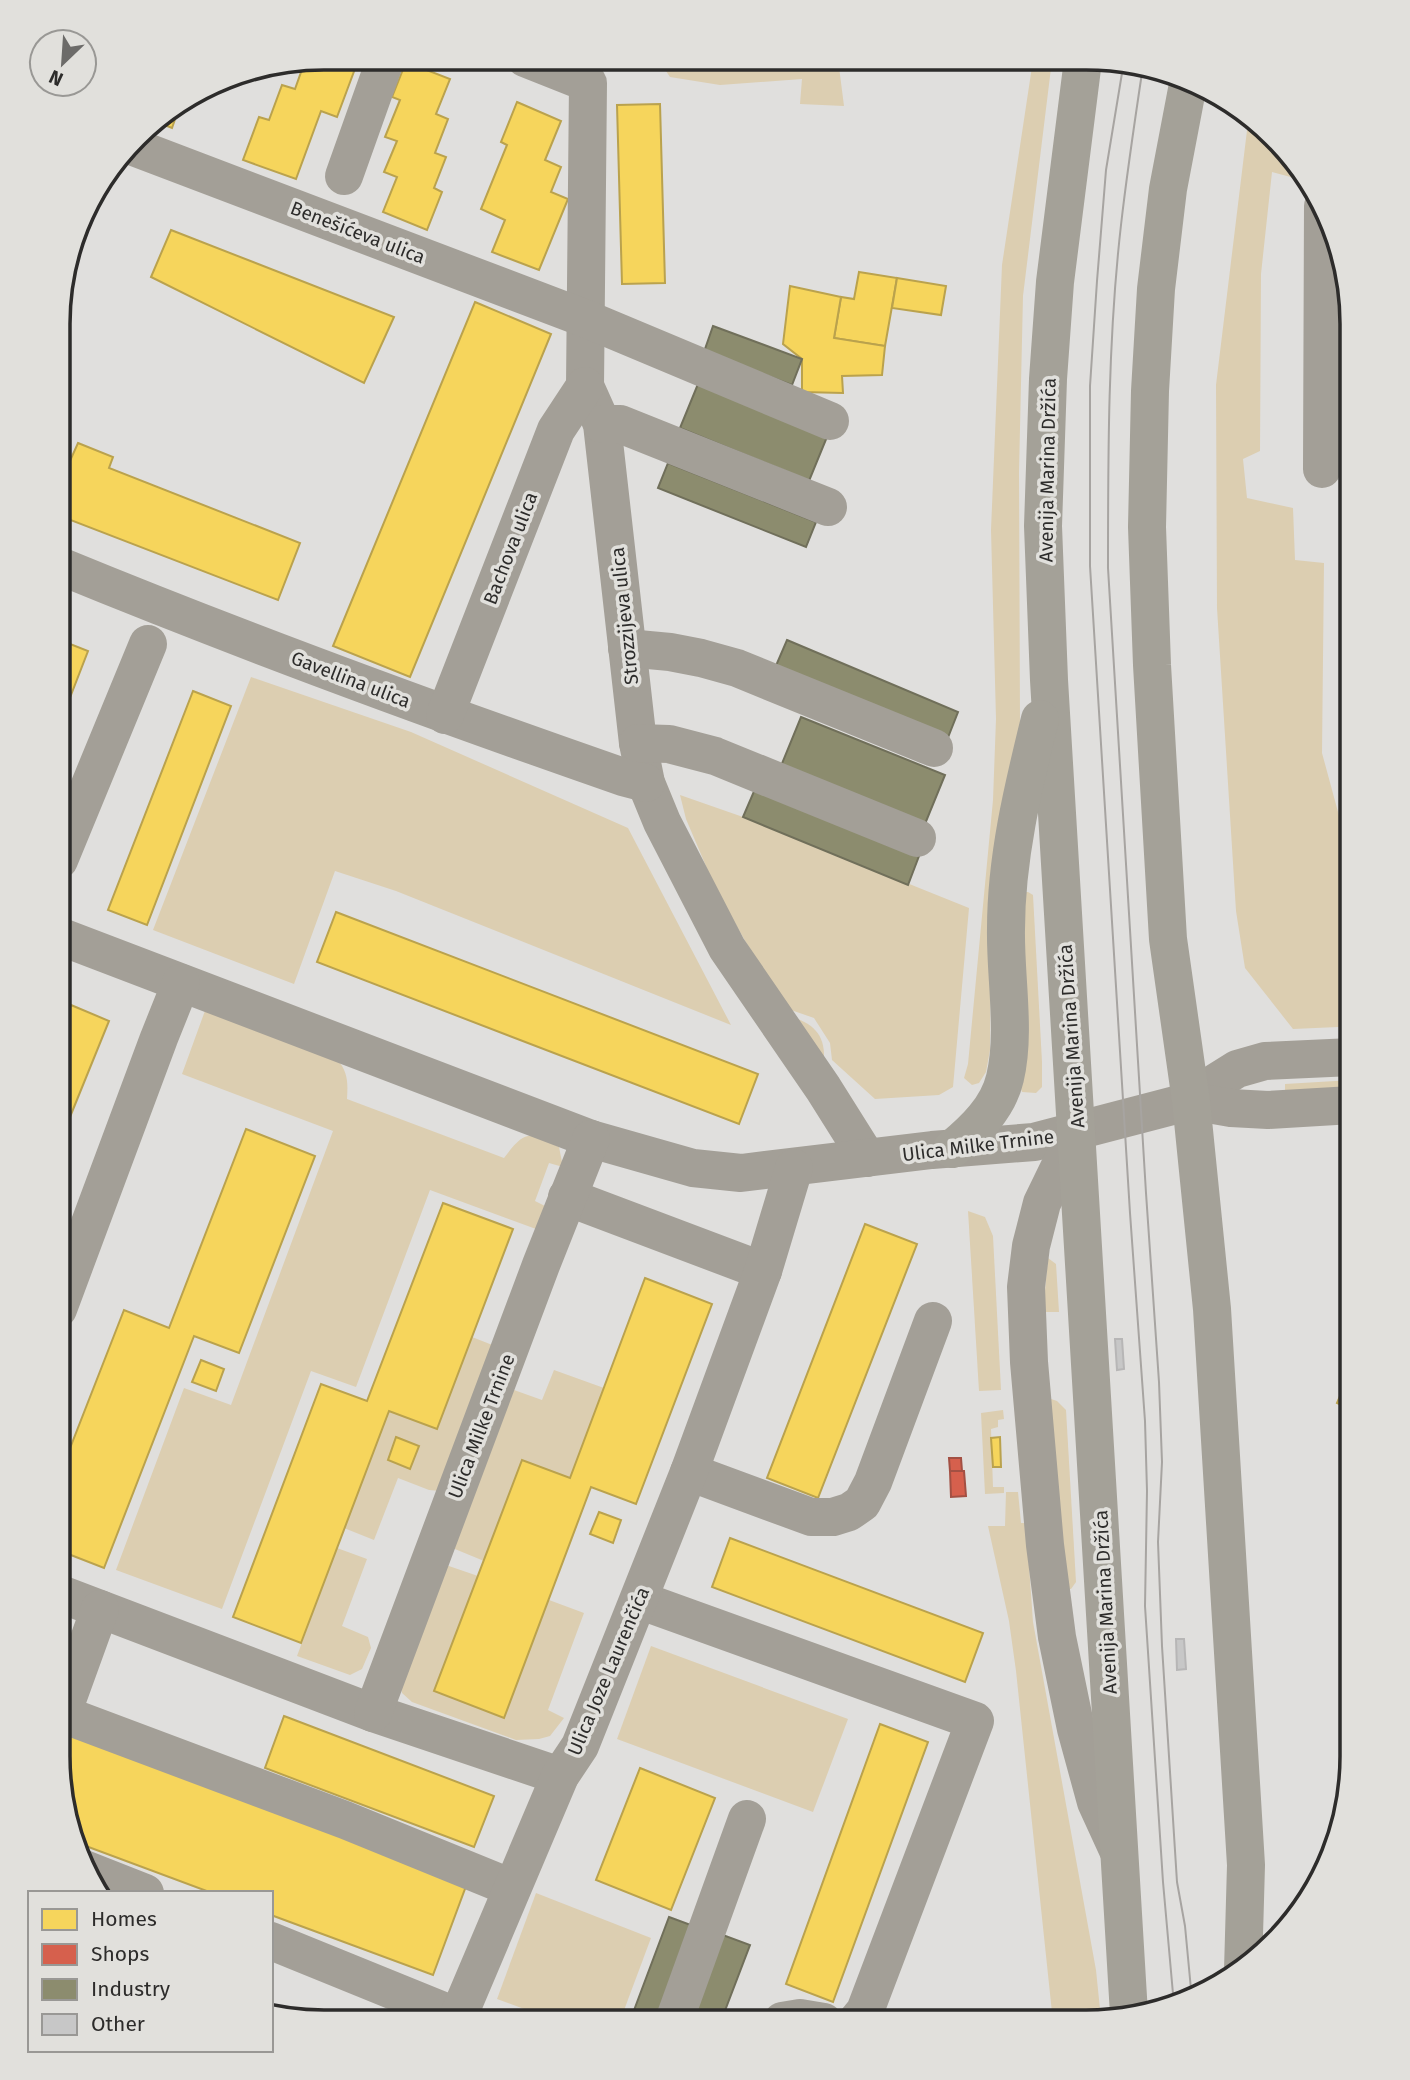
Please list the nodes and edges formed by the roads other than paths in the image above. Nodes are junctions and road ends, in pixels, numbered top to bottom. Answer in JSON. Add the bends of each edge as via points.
{"nodes":[{"id":1,"x":382,"y":70,"type":"edge"},
{"id":2,"x":555,"y":70,"type":"edge"},
{"id":3,"x":1082,"y":70,"type":"edge"},
{"id":4,"x":1187,"y":91,"type":"edge"},
{"id":5,"x":140,"y":149,"type":"edge"},
{"id":6,"x":344,"y":176,"type":"dead end"},
{"id":7,"x":1323,"y":232,"type":"edge"},
{"id":8,"x":584,"y":318,"type":"junction"},
{"id":9,"x":585,"y":386,"type":"junction"},
{"id":10,"x":831,"y":421,"type":"dead end"},
{"id":11,"x":602,"y":424,"type":"junction"},
{"id":12,"x":1322,"y":468,"type":"dead end"},
{"id":13,"x":828,"y":507,"type":"dead end"},
{"id":14,"x":70,"y":570,"type":"edge"},
{"id":15,"x":148,"y":644,"type":"dead end"},
{"id":16,"x":627,"y":648,"type":"junction"},
{"id":17,"x":1049,"y":680,"type":"junction"},
{"id":18,"x":445,"y":715,"type":"junction"},
{"id":19,"x":638,"y":743,"type":"junction"},
{"id":20,"x":934,"y":747,"type":"dead end"},
{"id":21,"x":646,"y":783,"type":"junction"},
{"id":22,"x":70,"y":833,"type":"edge"},
{"id":23,"x":917,"y":838,"type":"dead end"},
{"id":24,"x":70,"y":940,"type":"edge"},
{"id":25,"x":181,"y":983,"type":"junction"},
{"id":26,"x":1340,"y":1056,"type":"edge"},
{"id":27,"x":1191,"y":1101,"type":"junction"},
{"id":28,"x":1340,"y":1106,"type":"edge"},
{"id":29,"x":1077,"y":1131,"type":"junction"},
{"id":30,"x":591,"y":1139,"type":"junction"},
{"id":31,"x":952,"y":1149,"type":"junction"},
{"id":32,"x":867,"y":1158,"type":"junction"},
{"id":33,"x":794,"y":1168,"type":"junction"},
{"id":34,"x":568,"y":1197,"type":"junction"},
{"id":35,"x":763,"y":1271,"type":"junction"},
{"id":36,"x":70,"y":1277,"type":"edge"},
{"id":37,"x":933,"y":1321,"type":"dead end"},
{"id":38,"x":689,"y":1472,"type":"junction"},
{"id":39,"x":70,"y":1598,"type":"edge"},
{"id":40,"x":639,"y":1600,"type":"junction"},
{"id":41,"x":100,"y":1609,"type":"junction"},
{"id":42,"x":70,"y":1692,"type":"edge"},
{"id":43,"x":373,"y":1713,"type":"junction"},
{"id":44,"x":70,"y":1717,"type":"edge"},
{"id":45,"x":560,"y":1776,"type":"junction"},
{"id":46,"x":747,"y":1819,"type":"dead end"},
{"id":47,"x":1120,"y":1855,"type":"junction"},
{"id":48,"x":1246,"y":1864,"type":"junction"},
{"id":49,"x":100,"y":1875,"type":"edge"},
{"id":50,"x":512,"y":1888,"type":"junction"},
{"id":51,"x":140,"y":1891,"type":"edge"},
{"id":52,"x":1263,"y":1938,"type":"edge"},
{"id":53,"x":273,"y":1942,"type":"edge"},
{"id":54,"x":1243,"y":1957,"type":"edge"},
{"id":55,"x":1129,"y":2006,"type":"edge"},
{"id":56,"x":441,"y":2010,"type":"edge"},
{"id":57,"x":466,"y":2010,"type":"edge"},
{"id":58,"x":678,"y":2010,"type":"edge"},
{"id":59,"x":865,"y":2010,"type":"edge"}],
"edges":[{"from":1,"to":6,"type":"street"},
{"from":2,"to":8,"type":"street","name":"Strozzijeva ulica","via":[[588,83]]},
{"from":3,"to":17,"type":"main road","name":"Avenija Marina Držića","via":[[1058,255],[1048,379],[1043,526]]},
{"from":4,"to":27,"type":"main road","via":[[1156,289],[1147,527],[1168,939]]},
{"from":5,"to":8,"type":"street","name":"Benešićeva ulica"},
{"from":7,"to":12,"type":"street"},
{"from":8,"to":9,"type":"street","name":"Strozzijeva ulica"},
{"from":8,"to":10,"type":"street"},
{"from":9,"to":11,"type":"street","name":"Strozzijeva ulica"},
{"from":9,"to":18,"type":"street","name":"Bachova ulica","via":[[556,430]]},
{"from":11,"to":13,"type":"street","via":[[620,424]]},
{"from":11,"to":16,"type":"street","name":"Strozzijeva ulica"},
{"from":14,"to":18,"type":"street","name":"Gavellina ulica"},
{"from":15,"to":22,"type":"street"},
{"from":16,"to":19,"type":"street","name":"Strozzijeva ulica"},
{"from":16,"to":20,"type":"street","via":[[737,668]]},
{"from":17,"to":29,"type":"main road","name":"Avenija Marina Držića"},
{"from":17,"to":31,"type":"main road","via":[[1021,797],[1009,877],[1005,1080],[993,1107]]},
{"from":18,"to":21,"type":"street","name":"Gavellina ulica"},
{"from":19,"to":21,"type":"street","name":"Strozzijeva ulica"},
{"from":19,"to":23,"type":"street","via":[[668,744],[715,756]]},
{"from":21,"to":32,"type":"street","name":"Strozzijeva ulica","via":[[727,948]]},
{"from":24,"to":25,"type":"street","name":"Ulica Milke Trnine"},
{"from":25,"to":30,"type":"street","name":"Ulica Milke Trnine"},
{"from":25,"to":36,"type":"street"},
{"from":26,"to":27,"type":"street","via":[[1265,1061],[1237,1069]]},
{"from":27,"to":28,"type":"street","via":[[1268,1110]]},
{"from":27,"to":29,"type":"street","name":"Ulica Milke Trnine"},
{"from":27,"to":48,"type":"main road","via":[[1212,1309]]},
{"from":29,"to":31,"type":"street","name":"Ulica Milke Trnine","via":[[1034,1142]]},
{"from":29,"to":47,"type":"main road","name":"Avenija Marina Držića"},
{"from":29,"to":47,"type":"street","via":[[1042,1203],[1031,1246],[1026,1287],[1029,1362],[1057,1637],[1096,1802]]},
{"from":30,"to":33,"type":"street","name":"Ulica Milke Trnine","via":[[693,1168],[741,1173]]},
{"from":30,"to":34,"type":"street","name":"Ulica Milke Trnine"},
{"from":31,"to":32,"type":"street","name":"Ulica Milke Trnine"},
{"from":32,"to":33,"type":"street","name":"Ulica Milke Trnine"},
{"from":33,"to":35,"type":"street","name":"Ulica Joze Laurenčića"},
{"from":34,"to":35,"type":"street"},
{"from":34,"to":43,"type":"street","name":"Ulica Milke Trnine"},
{"from":35,"to":38,"type":"street","name":"Ulica Joze Laurenčića"},
{"from":37,"to":38,"type":"street","via":[[873,1482],[862,1503],[849,1512],[811,1517]]},
{"from":38,"to":40,"type":"street","name":"Ulica Joze Laurenčića"},
{"from":39,"to":41,"type":"street"},
{"from":40,"to":45,"type":"street","name":"Ulica Joze Laurenčića","via":[[580,1746]]},
{"from":40,"to":59,"type":"street","via":[[975,1721]]},
{"from":41,"to":42,"type":"street"},
{"from":41,"to":43,"type":"street"},
{"from":43,"to":45,"type":"street"},
{"from":44,"to":50,"type":"street"},
{"from":45,"to":50,"type":"street","name":"Ulica Joze Laurenčića"},
{"from":46,"to":58,"type":"street"},
{"from":47,"to":55,"type":"main road","name":"Avenija Marina Držića"},
{"from":48,"to":52,"type":"main road"},
{"from":48,"to":54,"type":"main road"},
{"from":49,"to":51,"type":"street"},
{"from":50,"to":57,"type":"street","name":"Ulica Joze Laurenčića"},
{"from":53,"to":56,"type":"street","name":"Ulica Joze Laurenčića"}]}
